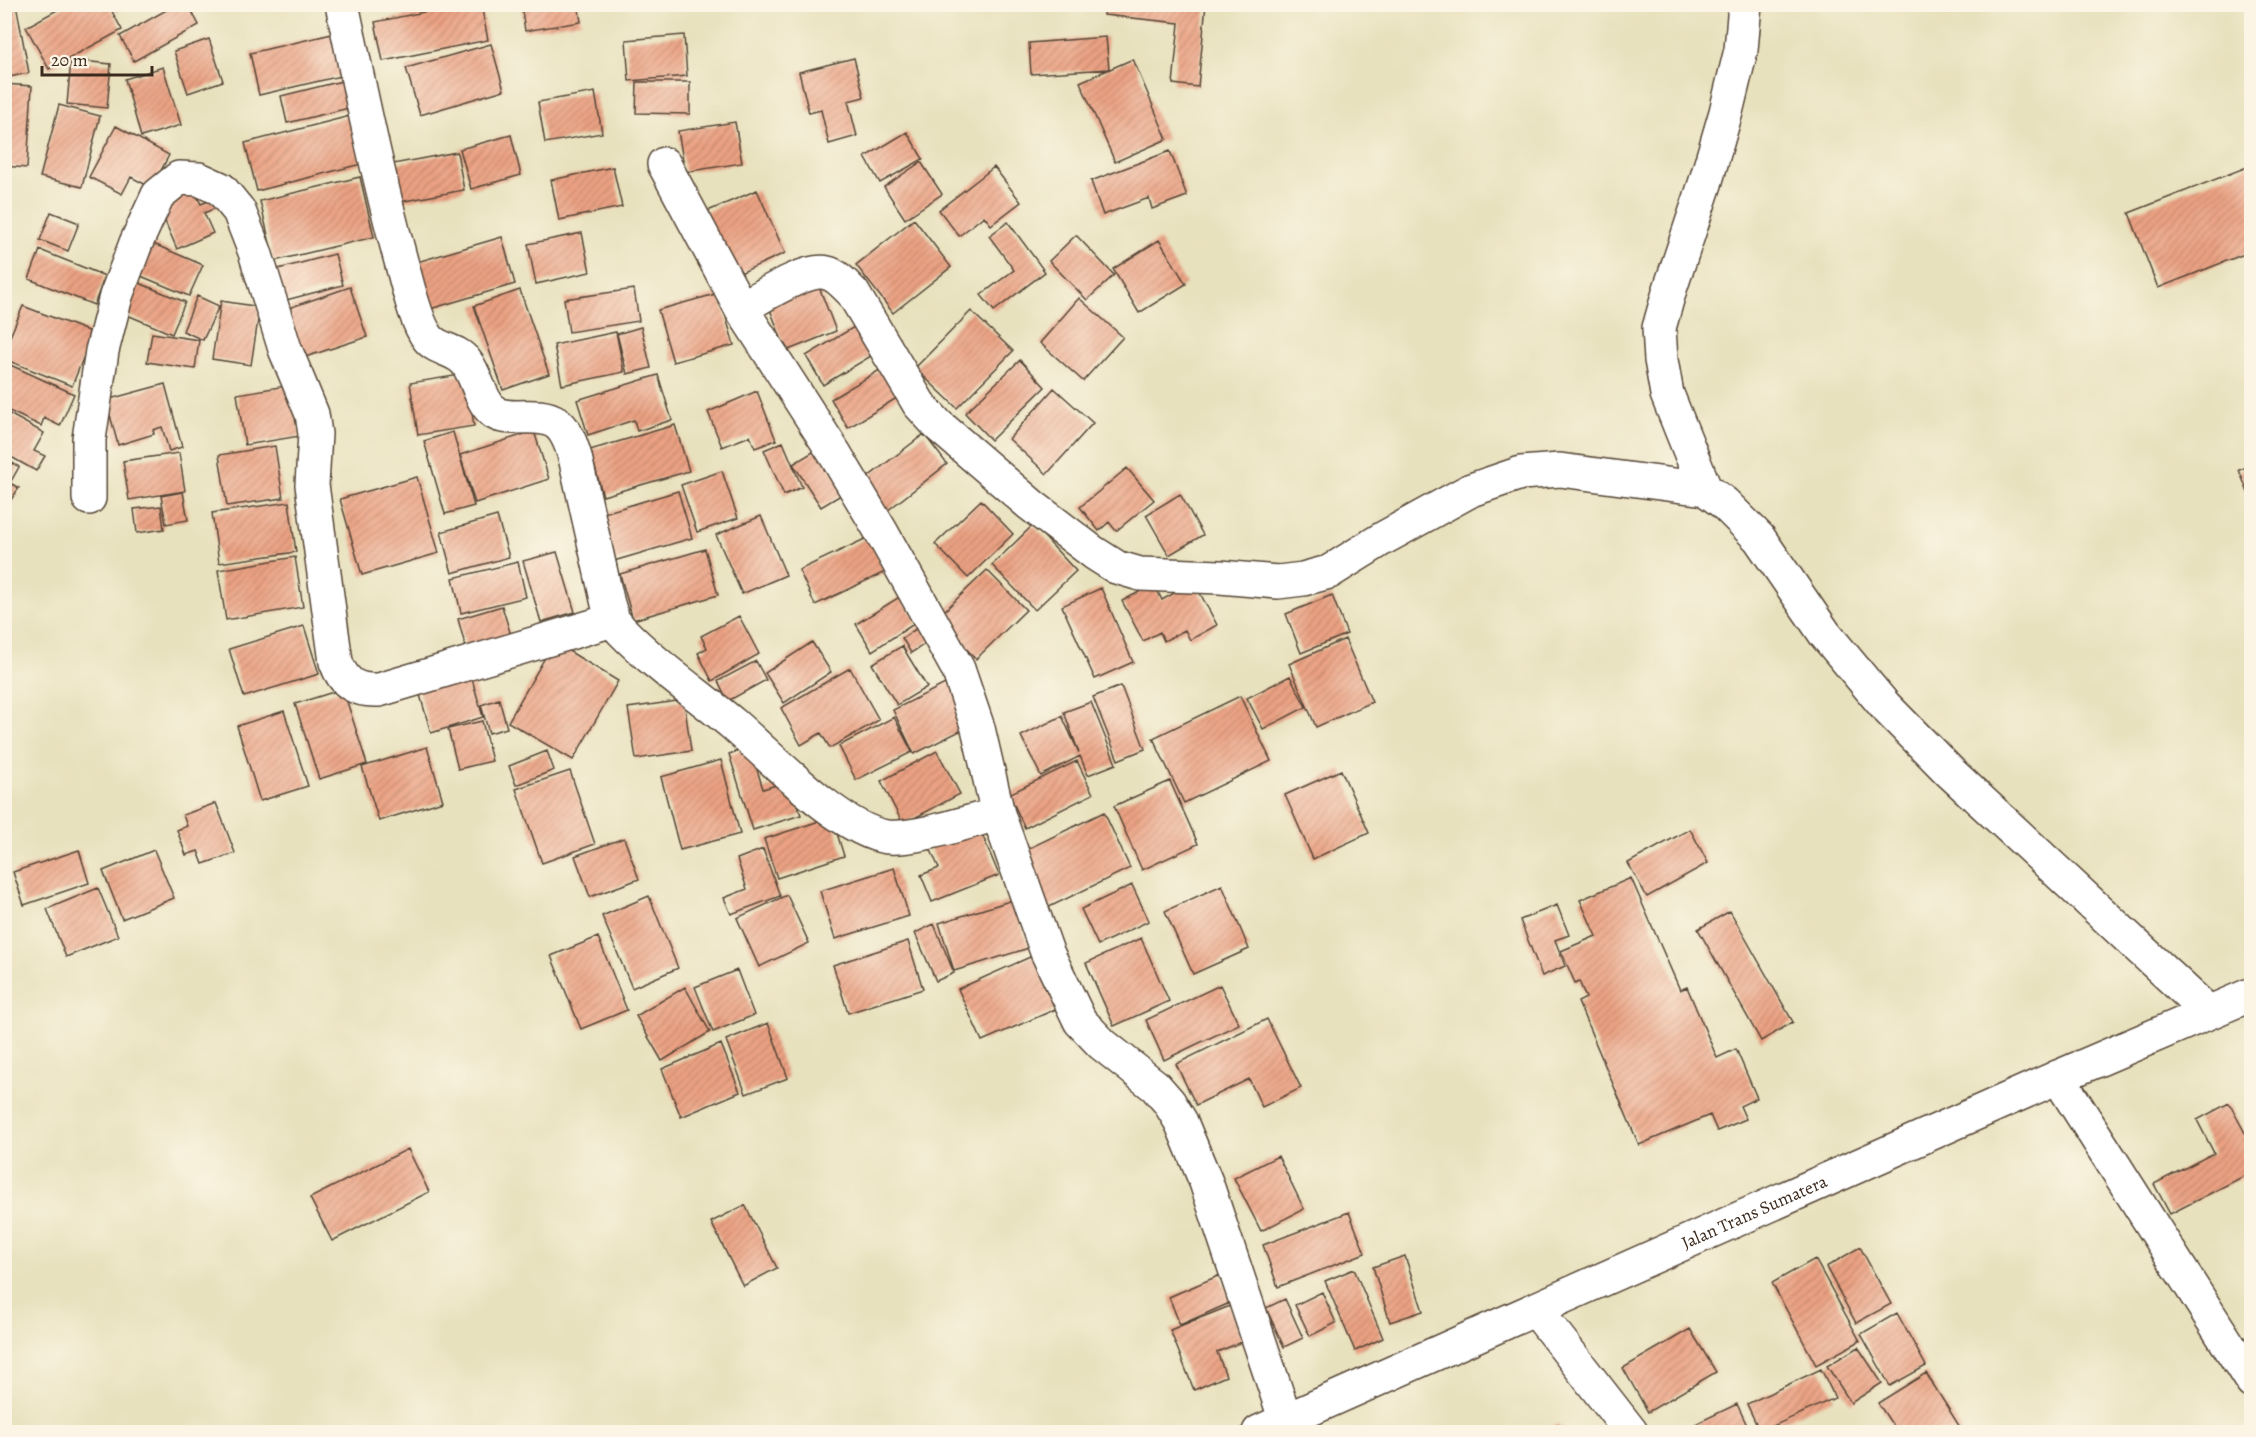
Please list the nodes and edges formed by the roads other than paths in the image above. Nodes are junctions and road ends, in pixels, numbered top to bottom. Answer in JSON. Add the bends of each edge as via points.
{"nodes":[{"id":1,"x":342,"y":4,"type":"edge"},
{"id":2,"x":1745,"y":4,"type":"edge"},
{"id":3,"x":664,"y":164,"type":"dead end"},
{"id":4,"x":741,"y":308,"type":"junction"},
{"id":5,"x":1705,"y":489,"type":"junction"},
{"id":6,"x":89,"y":498,"type":"dead end"},
{"id":7,"x":613,"y":620,"type":"junction"},
{"id":8,"x":998,"y":814,"type":"junction"},
{"id":9,"x":2252,"y":994,"type":"edge"},
{"id":10,"x":2208,"y":1012,"type":"junction"},
{"id":11,"x":2058,"y":1077,"type":"junction"},
{"id":12,"x":1536,"y":1310,"type":"junction"},
{"id":13,"x":2252,"y":1382,"type":"edge"},
{"id":14,"x":1272,"y":1427,"type":"edge"},
{"id":15,"x":1630,"y":1432,"type":"edge"}],
"edges":[{"from":1,"to":7,"type":"main road","via":[[391,225],[423,328],[433,343],[465,361],[493,411],[504,417],[552,419],[565,430],[575,457]]},
{"from":2,"to":5,"type":"main road","via":[[1741,50],[1726,112],[1659,328],[1667,394]]},
{"from":3,"to":4,"type":"main road"},
{"from":4,"to":5,"type":"main road","via":[[811,273],[828,273],[842,282],[853,293],[919,404],[938,425],[1094,553],[1116,567],[1140,574],[1278,582],[1303,579],[1329,572],[1471,490],[1521,473],[1560,470]]},
{"from":4,"to":8,"type":"main road","via":[[841,464],[958,669],[978,728]]},
{"from":5,"to":10,"type":"main road","via":[[1759,538],[1825,634],[1885,706],[1950,772]]},
{"from":6,"to":7,"type":"main road","via":[[88,439],[102,351],[116,296],[158,195],[179,178],[200,179],[221,189],[239,211],[285,349],[312,414],[315,516],[336,662],[345,680],[358,689],[379,690]]},
{"from":7,"to":8,"type":"main road","via":[[630,639],[782,768],[857,827],[872,834],[902,837]]},
{"from":8,"to":14,"type":"main road","via":[[1047,952],[1080,1021],[1155,1086],[1181,1122],[1206,1182]]},
{"from":9,"to":10,"type":"main road","name":"Jalan Trans Sumatera"},
{"from":10,"to":11,"type":"main road","name":"Jalan Trans Sumatera"},
{"from":11,"to":12,"type":"main road","name":"Jalan Trans Sumatera"},
{"from":11,"to":13,"type":"main road"},
{"from":12,"to":14,"type":"main road","name":"Jalan Trans Sumatera"},
{"from":12,"to":15,"type":"main road"}]}
